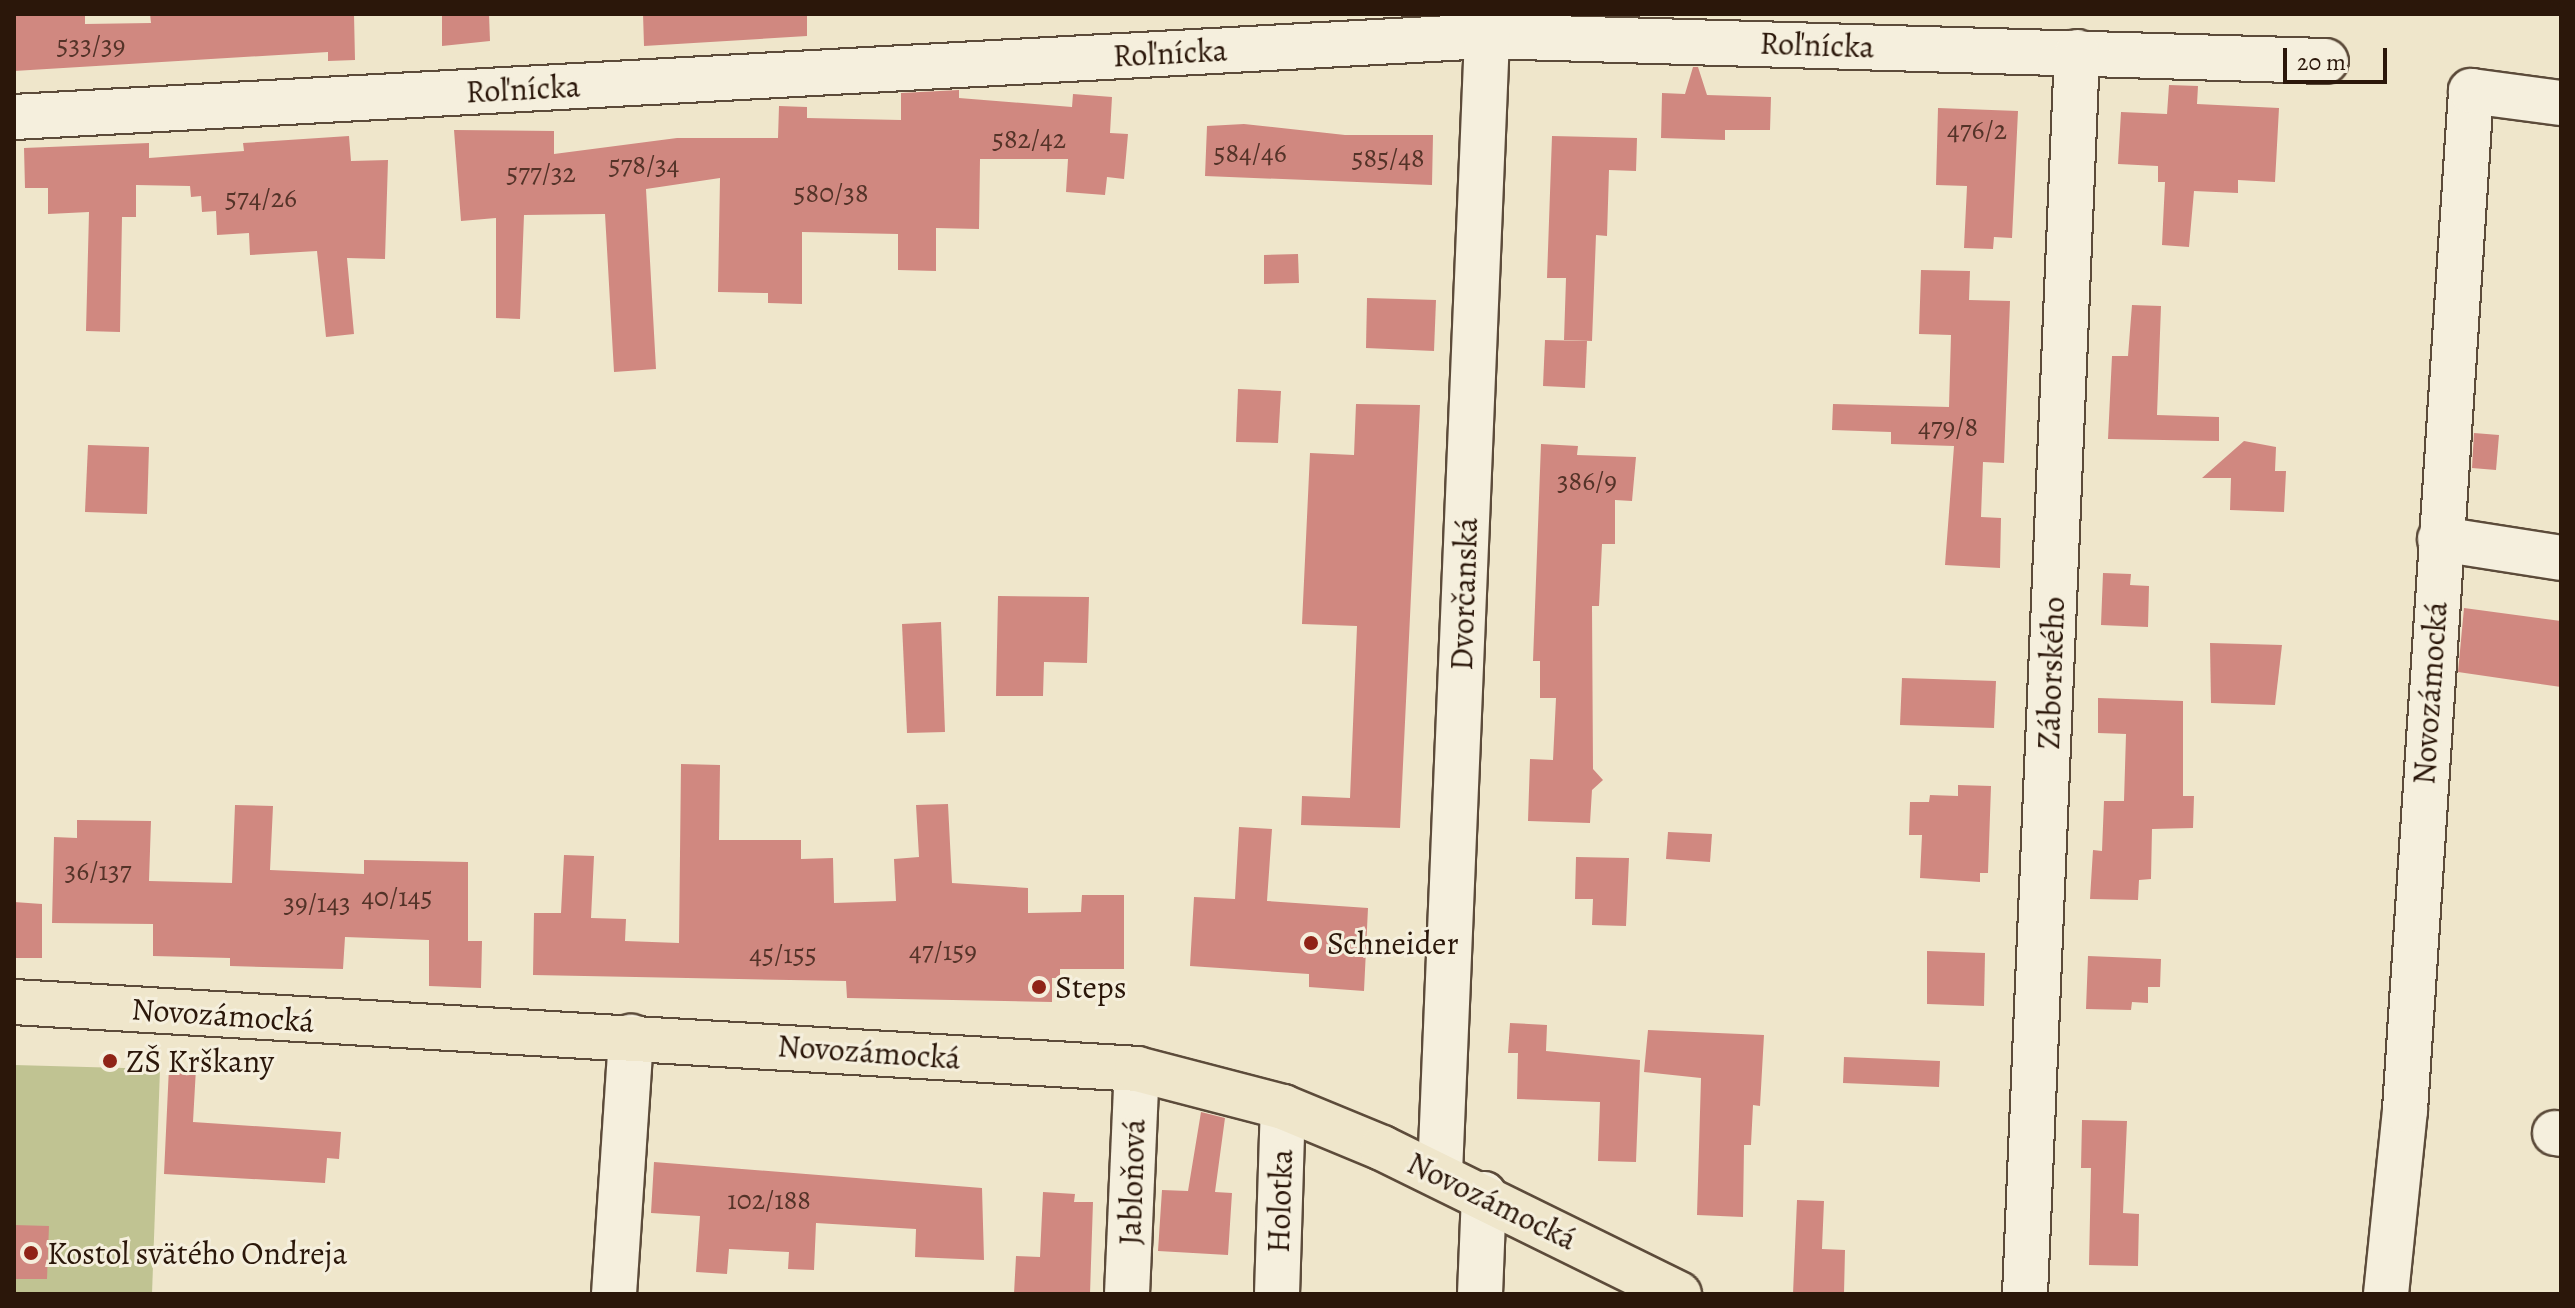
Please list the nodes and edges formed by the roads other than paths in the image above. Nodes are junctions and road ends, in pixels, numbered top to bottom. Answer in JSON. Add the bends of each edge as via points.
{"nodes":[{"id":1,"x":1488,"y":25,"type":"edge"},
{"id":2,"x":2077,"y":52,"type":"junction"},
{"id":3,"x":2326,"y":61,"type":"dead end"},
{"id":4,"x":2561,"y":103,"type":"edge"},
{"id":5,"x":14,"y":117,"type":"edge"},
{"id":6,"x":2440,"y":539,"type":"junction"},
{"id":7,"x":2561,"y":558,"type":"edge"},
{"id":8,"x":14,"y":1002,"type":"edge"},
{"id":9,"x":631,"y":1037,"type":"junction"},
{"id":10,"x":1137,"y":1069,"type":"junction"},
{"id":11,"x":1283,"y":1107,"type":"junction"},
{"id":12,"x":1440,"y":1173,"type":"junction"},
{"id":13,"x":1484,"y":1194,"type":"junction"},
{"id":14,"x":614,"y":1294,"type":"edge"},
{"id":15,"x":1127,"y":1294,"type":"edge"},
{"id":16,"x":1277,"y":1294,"type":"edge"},
{"id":17,"x":1480,"y":1294,"type":"edge"},
{"id":18,"x":1679,"y":1294,"type":"edge"},
{"id":19,"x":2025,"y":1294,"type":"edge"},
{"id":20,"x":2386,"y":1294,"type":"edge"}],
"edges":[{"from":1,"to":2,"type":"street","name":"Roľnícka"},
{"from":1,"to":5,"type":"street","name":"Roľnícka"},
{"from":1,"to":12,"type":"street","name":"Dvorčanská"},
{"from":2,"to":3,"type":"street","name":"Roľnícka"},
{"from":2,"to":19,"type":"street","name":"Záborského"},
{"from":4,"to":6,"type":"street","name":"Novozámocká","via":[[2471,91]]},
{"from":6,"to":7,"type":"street"},
{"from":6,"to":20,"type":"street","name":"Novozámocká","via":[[2405,1110]]},
{"from":8,"to":9,"type":"main road","name":"Novozámocká"},
{"from":9,"to":10,"type":"main road","name":"Novozámocká"},
{"from":9,"to":14,"type":"street"},
{"from":10,"to":11,"type":"main road","name":"Novozámocká"},
{"from":10,"to":15,"type":"street","name":"Jabloňová"},
{"from":11,"to":12,"type":"main road","name":"Novozámocká"},
{"from":11,"to":16,"type":"street","name":"Holotka"},
{"from":12,"to":13,"type":"main road","name":"Novozámocká"},
{"from":13,"to":17,"type":"street"},
{"from":13,"to":18,"type":"main road","name":"Novozámocká"}]}
